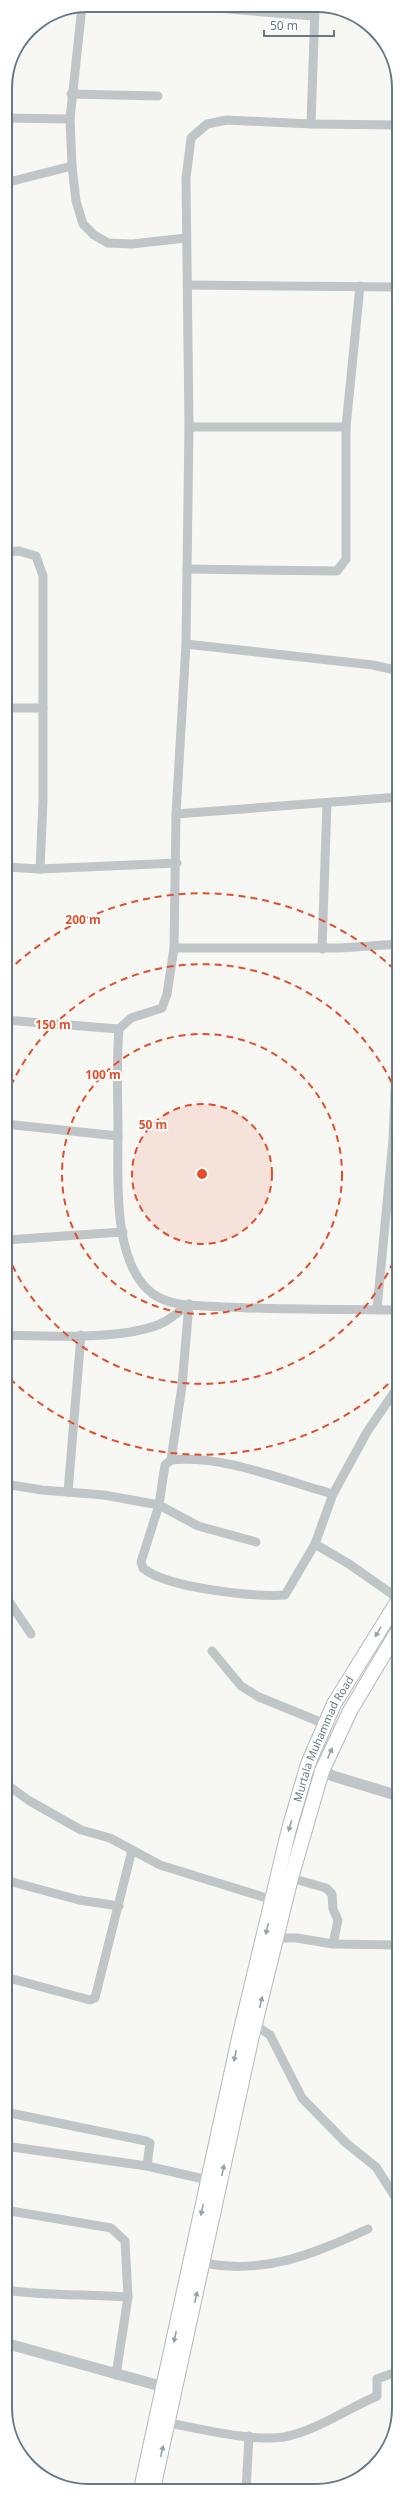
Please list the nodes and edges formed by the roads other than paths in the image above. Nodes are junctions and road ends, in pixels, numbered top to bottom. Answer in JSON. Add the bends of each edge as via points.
{"nodes":[{"id":1,"x":82,"y":12,"type":"edge"},
{"id":2,"x":314,"y":12,"type":"edge"},
{"id":3,"x":71,"y":94,"type":"junction"},
{"id":4,"x":158,"y":96,"type":"dead end"},
{"id":5,"x":12,"y":118,"type":"edge"},
{"id":6,"x":70,"y":119,"type":"junction"},
{"id":7,"x":311,"y":124,"type":"junction"},
{"id":8,"x":392,"y":125,"type":"edge"},
{"id":9,"x":72,"y":166,"type":"junction"},
{"id":10,"x":12,"y":181,"type":"edge"},
{"id":11,"x":186,"y":238,"type":"junction"},
{"id":12,"x":188,"y":285,"type":"junction"},
{"id":13,"x":360,"y":286,"type":"junction"},
{"id":14,"x":392,"y":287,"type":"edge"},
{"id":15,"x":189,"y":427,"type":"junction"},
{"id":16,"x":346,"y":427,"type":"junction"},
{"id":17,"x":12,"y":552,"type":"edge"},
{"id":18,"x":187,"y":569,"type":"junction"},
{"id":19,"x":186,"y":644,"type":"junction"},
{"id":20,"x":392,"y":669,"type":"edge"},
{"id":21,"x":12,"y":708,"type":"edge"},
{"id":22,"x":43,"y":708,"type":"junction"},
{"id":23,"x":392,"y":798,"type":"edge"},
{"id":24,"x":327,"y":803,"type":"junction"},
{"id":25,"x":176,"y":814,"type":"junction"},
{"id":26,"x":177,"y":863,"type":"junction"},
{"id":27,"x":12,"y":867,"type":"edge"},
{"id":28,"x":40,"y":869,"type":"junction"},
{"id":29,"x":392,"y":944,"type":"edge"},
{"id":30,"x":174,"y":948,"type":"junction"},
{"id":31,"x":322,"y":949,"type":"junction"},
{"id":32,"x":12,"y":1021,"type":"edge"},
{"id":33,"x":119,"y":1029,"type":"junction"},
{"id":34,"x":12,"y":1125,"type":"edge"},
{"id":35,"x":118,"y":1136,"type":"junction"},
{"id":36,"x":392,"y":1150,"type":"edge"},
{"id":37,"x":123,"y":1232,"type":"junction"},
{"id":38,"x":12,"y":1240,"type":"edge"},
{"id":39,"x":189,"y":1304,"type":"junction"},
{"id":40,"x":376,"y":1309,"type":"junction"},
{"id":41,"x":392,"y":1310,"type":"edge"},
{"id":42,"x":12,"y":1335,"type":"edge"},
{"id":43,"x":81,"y":1335,"type":"junction"},
{"id":44,"x":392,"y":1395,"type":"edge"},
{"id":45,"x":171,"y":1460,"type":"junction"},
{"id":46,"x":12,"y":1485,"type":"edge"},
{"id":47,"x":68,"y":1492,"type":"junction"},
{"id":48,"x":333,"y":1494,"type":"junction"},
{"id":49,"x":159,"y":1505,"type":"junction"},
{"id":50,"x":256,"y":1542,"type":"dead end"},
{"id":51,"x":315,"y":1544,"type":"junction"},
{"id":52,"x":392,"y":1594,"type":"edge"},
{"id":53,"x":12,"y":1606,"type":"edge"},
{"id":54,"x":392,"y":1610,"type":"edge"},
{"id":55,"x":31,"y":1634,"type":"dead end"},
{"id":56,"x":392,"y":1641,"type":"edge"},
{"id":57,"x":212,"y":1651,"type":"dead end"},
{"id":58,"x":325,"y":1724,"type":"junction"},
{"id":59,"x":308,"y":1764,"type":"junction"},
{"id":60,"x":322,"y":1772,"type":"junction"},
{"id":61,"x":12,"y":1788,"type":"edge"},
{"id":62,"x":392,"y":1794,"type":"edge"},
{"id":63,"x":132,"y":1850,"type":"junction"},
{"id":64,"x":291,"y":1878,"type":"junction"},
{"id":65,"x":12,"y":1882,"type":"edge"},
{"id":66,"x":278,"y":1896,"type":"junction"},
{"id":67,"x":119,"y":1906,"type":"junction"},
{"id":68,"x":276,"y":1938,"type":"junction"},
{"id":69,"x":333,"y":1944,"type":"junction"},
{"id":70,"x":392,"y":1945,"type":"edge"},
{"id":71,"x":12,"y":1979,"type":"edge"},
{"id":72,"x":255,"y":2026,"type":"junction"},
{"id":73,"x":12,"y":2113,"type":"edge"},
{"id":74,"x":12,"y":2147,"type":"edge"},
{"id":75,"x":147,"y":2166,"type":"junction"},
{"id":76,"x":208,"y":2180,"type":"junction"},
{"id":77,"x":392,"y":2192,"type":"edge"},
{"id":78,"x":12,"y":2211,"type":"edge"},
{"id":79,"x":368,"y":2229,"type":"dead end"},
{"id":80,"x":203,"y":2263,"type":"junction"},
{"id":81,"x":12,"y":2291,"type":"edge"},
{"id":82,"x":128,"y":2297,"type":"junction"},
{"id":83,"x":12,"y":2345,"type":"edge"},
{"id":84,"x":392,"y":2374,"type":"edge"},
{"id":85,"x":116,"y":2375,"type":"junction"},
{"id":86,"x":164,"y":2387,"type":"junction"},
{"id":87,"x":168,"y":2424,"type":"junction"},
{"id":88,"x":249,"y":2436,"type":"junction"},
{"id":89,"x":142,"y":2484,"type":"edge"},
{"id":90,"x":155,"y":2484,"type":"edge"},
{"id":91,"x":247,"y":2484,"type":"edge"}],
"edges":[{"from":1,"to":3,"type":"street","via":[[78,57]]},
{"from":2,"to":7,"type":"street"},
{"from":3,"to":4,"type":"street"},
{"from":3,"to":6,"type":"street"},
{"from":5,"to":6,"type":"street"},
{"from":6,"to":9,"type":"street"},
{"from":7,"to":8,"type":"street"},
{"from":7,"to":11,"type":"street","via":[[227,120],[207,124],[191,138],[187,165]]},
{"from":9,"to":10,"type":"street"},
{"from":9,"to":11,"type":"street","via":[[76,201],[83,224],[94,235],[108,243],[132,244]]},
{"from":11,"to":12,"type":"street"},
{"from":12,"to":13,"type":"street"},
{"from":12,"to":15,"type":"street"},
{"from":13,"to":14,"type":"street"},
{"from":13,"to":16,"type":"street"},
{"from":15,"to":16,"type":"street"},
{"from":15,"to":18,"type":"street"},
{"from":16,"to":18,"type":"street","via":[[346,559],[337,571]]},
{"from":17,"to":22,"type":"street","via":[[36,556],[43,576]]},
{"from":18,"to":19,"type":"street"},
{"from":19,"to":20,"type":"street","via":[[373,665]]},
{"from":19,"to":25,"type":"street"},
{"from":21,"to":22,"type":"street"},
{"from":22,"to":28,"type":"street"},
{"from":23,"to":24,"type":"street"},
{"from":24,"to":25,"type":"street"},
{"from":24,"to":31,"type":"street"},
{"from":25,"to":26,"type":"street"},
{"from":26,"to":28,"type":"street"},
{"from":26,"to":30,"type":"street"},
{"from":27,"to":28,"type":"street"},
{"from":29,"to":31,"type":"street"},
{"from":30,"to":31,"type":"street"},
{"from":30,"to":33,"type":"street","via":[[167,994],[162,1008],[131,1018]]},
{"from":32,"to":33,"type":"street"},
{"from":33,"to":35,"type":"street"},
{"from":34,"to":35,"type":"street"},
{"from":35,"to":37,"type":"street","via":[[117,1193]]},
{"from":36,"to":40,"type":"street"},
{"from":37,"to":38,"type":"street"},
{"from":37,"to":39,"type":"street","via":[[134,1272],[153,1294]]},
{"from":39,"to":40,"type":"street","via":[[293,1310]]},
{"from":39,"to":43,"type":"street","via":[[165,1321],[136,1330]]},
{"from":39,"to":45,"type":"street"},
{"from":40,"to":41,"type":"street"},
{"from":42,"to":43,"type":"street"},
{"from":43,"to":47,"type":"street"},
{"from":44,"to":48,"type":"street","via":[[367,1432]]},
{"from":45,"to":48,"type":"street","via":[[194,1458],[247,1469]]},
{"from":45,"to":49,"type":"street","via":[[166,1465]]},
{"from":46,"to":47,"type":"street"},
{"from":47,"to":49,"type":"street","via":[[104,1494]]},
{"from":48,"to":51,"type":"street"},
{"from":49,"to":50,"type":"street","via":[[198,1526]]},
{"from":49,"to":51,"type":"street","via":[[141,1562],[148,1572],[172,1582],[252,1595],[285,1595]]},
{"from":51,"to":52,"type":"street"},
{"from":53,"to":55,"type":"street"},
{"from":54,"to":58,"type":"highway","name":"Murtala Muhammad Road","one_way":true},
{"from":60,"to":56,"type":"highway","name":"Murtala Muhammad Road","one_way":true,"via":[[350,1711]]},
{"from":57,"to":58,"type":"street","via":[[241,1686],[259,1697]]},
{"from":58,"to":59,"type":"highway","name":"Murtala Muhammad Road"},
{"from":59,"to":60,"type":"street"},
{"from":59,"to":66,"type":"highway","name":"Murtala Muhammad Road","one_way":true},
{"from":60,"to":62,"type":"street"},
{"from":60,"to":64,"type":"highway","name":"Murtala Muhammad Road"},
{"from":61,"to":63,"type":"street","via":[[81,1830],[110,1838]]},
{"from":63,"to":66,"type":"street","via":[[160,1865]]},
{"from":63,"to":67,"type":"street"},
{"from":64,"to":66,"type":"highway","name":"Murtala Muhammad Road"},
{"from":64,"to":69,"type":"street","via":[[326,1888],[332,1894],[333,1908],[338,1920]]},
{"from":65,"to":67,"type":"street","via":[[79,1900]]},
{"from":66,"to":68,"type":"highway"},
{"from":66,"to":76,"type":"highway","one_way":true,"via":[[239,2038]]},
{"from":67,"to":71,"type":"street","via":[[95,1998],[90,2000]]},
{"from":68,"to":69,"type":"street","via":[[297,1938]]},
{"from":72,"to":68,"type":"highway","one_way":true},
{"from":69,"to":70,"type":"street"},
{"from":72,"to":77,"type":"street","via":[[270,2035],[302,2098],[346,2143],[376,2167]]},
{"from":80,"to":72,"type":"highway","one_way":true},
{"from":73,"to":75,"type":"street","via":[[146,2141],[150,2143]]},
{"from":74,"to":75,"type":"street"},
{"from":75,"to":76,"type":"street"},
{"from":76,"to":86,"type":"highway","one_way":true},
{"from":78,"to":82,"type":"street","via":[[111,2228],[126,2240]]},
{"from":79,"to":80,"type":"street","via":[[327,2248],[269,2265],[249,2267]]},
{"from":87,"to":80,"type":"highway","one_way":true},
{"from":81,"to":82,"type":"street"},
{"from":82,"to":85,"type":"street"},
{"from":83,"to":85,"type":"street"},
{"from":84,"to":88,"type":"street","via":[[377,2379],[377,2396],[320,2424],[284,2437]]},
{"from":85,"to":86,"type":"street"},
{"from":86,"to":89,"type":"highway"},
{"from":87,"to":88,"type":"street"},
{"from":90,"to":87,"type":"highway","one_way":true},
{"from":88,"to":91,"type":"street"}]}
